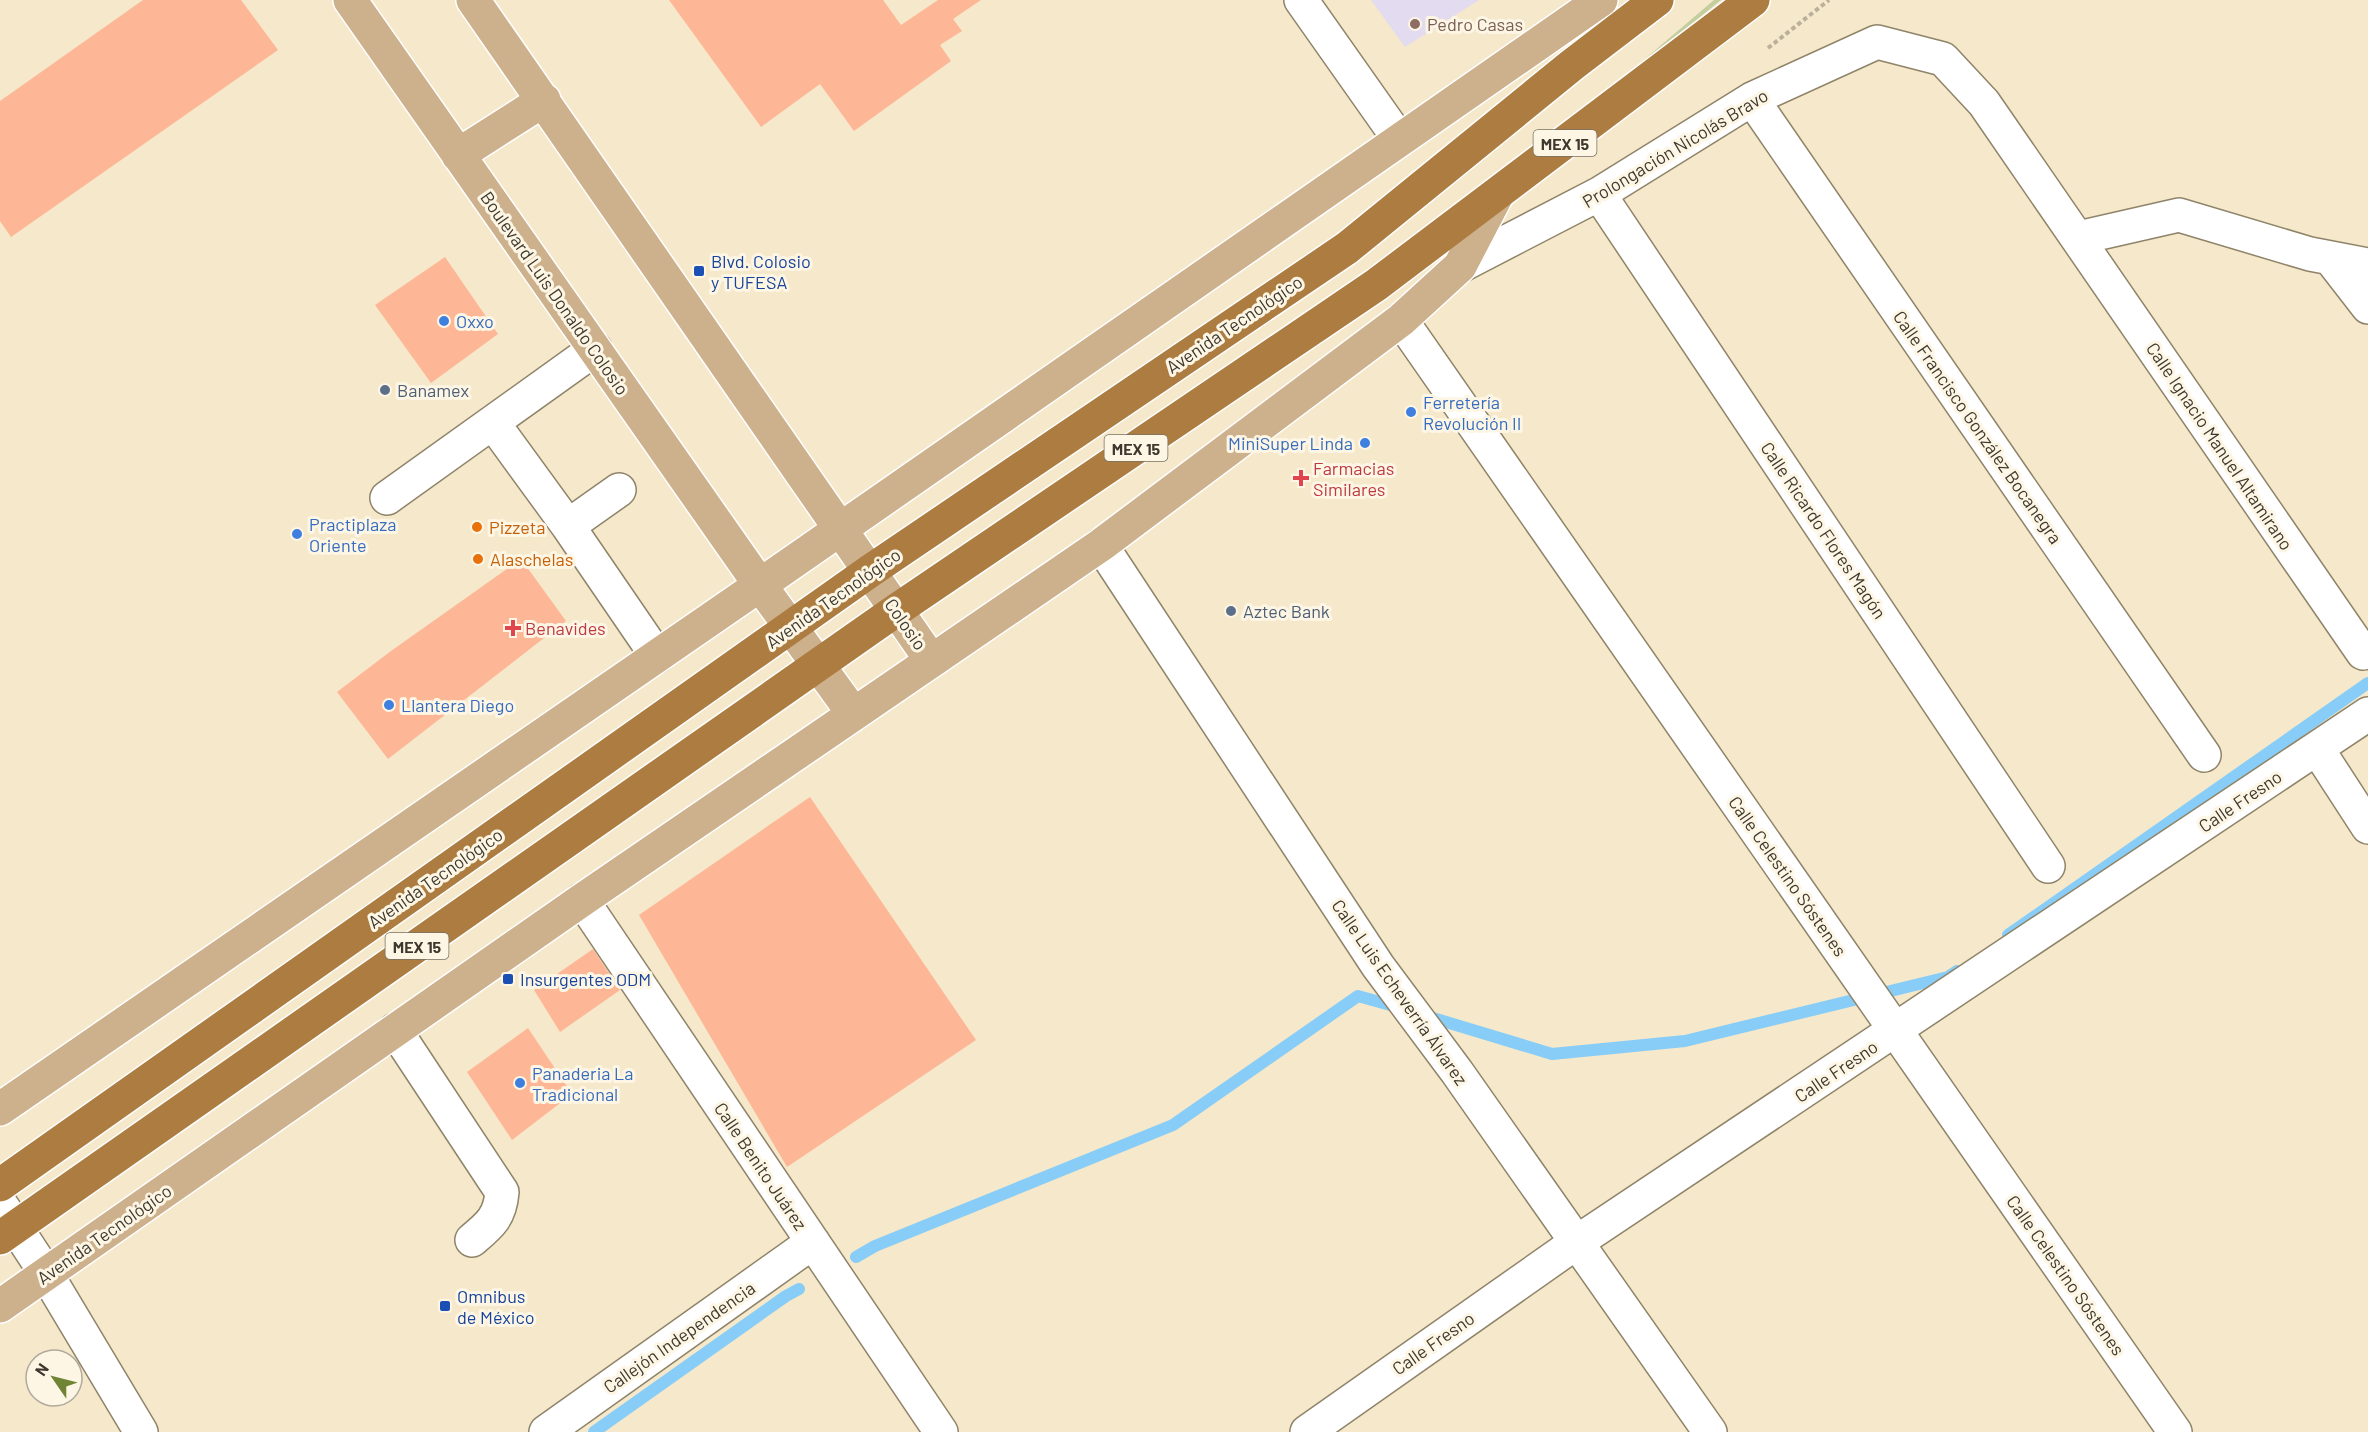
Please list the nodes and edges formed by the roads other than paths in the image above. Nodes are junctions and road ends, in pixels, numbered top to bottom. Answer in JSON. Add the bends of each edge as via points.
{"nodes":[{"id":1,"x":350,"y":0,"type":"edge"},
{"id":2,"x":473,"y":0,"type":"edge"},
{"id":3,"x":1301,"y":0,"type":"edge"},
{"id":4,"x":1600,"y":0,"type":"edge"},
{"id":5,"x":1657,"y":0,"type":"edge"},
{"id":6,"x":1754,"y":0,"type":"edge"},
{"id":7,"x":1752,"y":99,"type":"junction"},
{"id":8,"x":543,"y":100,"type":"junction"},
{"id":9,"x":1399,"y":139,"type":"junction"},
{"id":10,"x":458,"y":154,"type":"junction"},
{"id":11,"x":1599,"y":194,"type":"junction"},
{"id":12,"x":1497,"y":195,"type":"junction"},
{"id":13,"x":2078,"y":238,"type":"junction"},
{"id":14,"x":2330,"y":258,"type":"junction"},
{"id":15,"x":2368,"y":265,"type":"edge"},
{"id":16,"x":1460,"y":266,"type":"junction"},
{"id":17,"x":2368,"y":307,"type":"edge"},
{"id":18,"x":1401,"y":320,"type":"junction"},
{"id":19,"x":595,"y":349,"type":"junction"},
{"id":20,"x":493,"y":423,"type":"junction"},
{"id":21,"x":619,"y":490,"type":"dead end"},
{"id":22,"x":387,"y":498,"type":"dead end"},
{"id":23,"x":568,"y":526,"type":"junction"},
{"id":24,"x":841,"y":529,"type":"junction"},
{"id":25,"x":1101,"y":545,"type":"junction"},
{"id":26,"x":870,"y":571,"type":"junction"},
{"id":27,"x":760,"y":585,"type":"junction"},
{"id":28,"x":896,"y":611,"type":"junction"},
{"id":29,"x":791,"y":626,"type":"junction"},
{"id":30,"x":2363,"y":654,"type":"dead end"},
{"id":31,"x":657,"y":656,"type":"junction"},
{"id":32,"x":931,"y":660,"type":"junction"},
{"id":33,"x":818,"y":666,"type":"junction"},
{"id":34,"x":853,"y":713,"type":"junction"},
{"id":35,"x":2368,"y":714,"type":"edge"},
{"id":36,"x":2318,"y":750,"type":"junction"},
{"id":37,"x":2204,"y":755,"type":"dead end"},
{"id":38,"x":2368,"y":827,"type":"edge"},
{"id":39,"x":2048,"y":866,"type":"dead end"},
{"id":40,"x":582,"y":900,"type":"junction"},
{"id":41,"x":1891,"y":1024,"type":"junction"},
{"id":42,"x":395,"y":1030,"type":"junction"},
{"id":43,"x":0,"y":1109,"type":"edge"},
{"id":44,"x":0,"y":1185,"type":"edge"},
{"id":45,"x":5,"y":1222,"type":"edge"},
{"id":46,"x":472,"y":1240,"type":"dead end"},
{"id":47,"x":813,"y":1242,"type":"junction"},
{"id":48,"x":1577,"y":1242,"type":"junction"},
{"id":49,"x":47,"y":1275,"type":"junction"},
{"id":50,"x":0,"y":1306,"type":"edge"},
{"id":51,"x":141,"y":1432,"type":"edge"},
{"id":52,"x":546,"y":1432,"type":"edge"},
{"id":53,"x":941,"y":1432,"type":"edge"},
{"id":54,"x":1307,"y":1432,"type":"edge"},
{"id":55,"x":1710,"y":1432,"type":"edge"},
{"id":56,"x":2175,"y":1432,"type":"edge"}],
"edges":[{"from":1,"to":10,"type":"main road","name":"Boulevard Luis Donaldo Colosio"},
{"from":2,"to":8,"type":"main road"},
{"from":3,"to":9,"type":"street"},
{"from":4,"to":9,"type":"main road"},
{"from":5,"to":26,"type":"highway","name":"Avenida Tecnológico","number":"MEX 15","via":[[1347,248]]},
{"from":6,"to":12,"type":"highway","name":"Avenida Tecnológico","number":"MEX 15"},
{"from":7,"to":11,"type":"street","name":"Prolongación Nicolás Bravo"},
{"from":7,"to":13,"type":"street","name":"Prolongación Nicolás Bravo","via":[[1877,42],[1943,59],[1984,103]]},
{"from":7,"to":37,"type":"street","name":"Calle Francisco González Bocanegra"},
{"from":8,"to":10,"type":"main road"},
{"from":8,"to":24,"type":"main road"},
{"from":9,"to":24,"type":"main road"},
{"from":10,"to":19,"type":"main road","name":"Boulevard Luis Donaldo Colosio"},
{"from":11,"to":16,"type":"street","name":"Prolongación Nicolás Bravo"},
{"from":11,"to":39,"type":"street","name":"Calle Ricardo Flores Magón"},
{"from":12,"to":16,"type":"main road","name":"Avenida Tecnológico"},
{"from":12,"to":28,"type":"highway","name":"Avenida Tecnológico","number":"MEX 15","via":[[1376,285]]},
{"from":13,"to":14,"type":"street","via":[[2178,215]]},
{"from":13,"to":30,"type":"street","name":"Calle Ignacio Manuel Altamirano"},
{"from":14,"to":15,"type":"street"},
{"from":14,"to":17,"type":"street"},
{"from":16,"to":18,"type":"main road","name":"Avenida Tecnológico"},
{"from":18,"to":25,"type":"main road","name":"Avenida Tecnológico"},
{"from":18,"to":41,"type":"street","name":"Calle Celestino Sóstenes"},
{"from":19,"to":20,"type":"street"},
{"from":19,"to":27,"type":"main road","name":"Boulevard Luis Donaldo Colosio"},
{"from":20,"to":22,"type":"street"},
{"from":20,"to":23,"type":"street"},
{"from":21,"to":23,"type":"street"},
{"from":23,"to":31,"type":"street"},
{"from":24,"to":26,"type":"main road","name":"Colosio"},
{"from":24,"to":27,"type":"main road"},
{"from":25,"to":32,"type":"main road","name":"Avenida Tecnológico"},
{"from":25,"to":48,"type":"street","name":"Calle Luis Echeverría Álvarez","via":[[1378,966]]},
{"from":26,"to":28,"type":"main road","name":"Colosio"},
{"from":26,"to":29,"type":"highway","name":"Avenida Tecnológico","number":"MEX 15"},
{"from":27,"to":29,"type":"main road"},
{"from":27,"to":31,"type":"main road"},
{"from":28,"to":32,"type":"main road","name":"Colosio"},
{"from":28,"to":33,"type":"highway","name":"Avenida Tecnológico","number":"MEX 15"},
{"from":29,"to":33,"type":"main road"},
{"from":29,"to":44,"type":"highway","name":"Avenida Tecnológico","number":"MEX 15"},
{"from":31,"to":43,"type":"main road"},
{"from":32,"to":34,"type":"main road","name":"Avenida Tecnológico"},
{"from":33,"to":34,"type":"main road"},
{"from":33,"to":45,"type":"highway","name":"Avenida Tecnológico","number":"MEX 15"},
{"from":34,"to":40,"type":"main road","name":"Avenida Tecnológico"},
{"from":35,"to":36,"type":"street","name":"Calle Fresno"},
{"from":36,"to":38,"type":"street"},
{"from":36,"to":41,"type":"street","name":"Calle Fresno"},
{"from":40,"to":42,"type":"main road","name":"Avenida Tecnológico"},
{"from":40,"to":47,"type":"street","name":"Calle Benito Juárez"},
{"from":41,"to":48,"type":"street","name":"Calle Fresno"},
{"from":41,"to":56,"type":"street","name":"Calle Celestino Sóstenes"},
{"from":42,"to":46,"type":"street","via":[[502,1192],[501,1207],[491,1224]]},
{"from":42,"to":49,"type":"main road","name":"Avenida Tecnológico"},
{"from":45,"to":49,"type":"street"},
{"from":47,"to":52,"type":"street","name":"Callejón Independencia"},
{"from":47,"to":53,"type":"street","name":"Calle Benito Juárez"},
{"from":48,"to":54,"type":"street","name":"Calle Fresno"},
{"from":48,"to":55,"type":"street","name":"Calle Luis Echeverría Álvarez"},
{"from":49,"to":50,"type":"main road","name":"Avenida Tecnológico"},
{"from":49,"to":51,"type":"street"}]}
